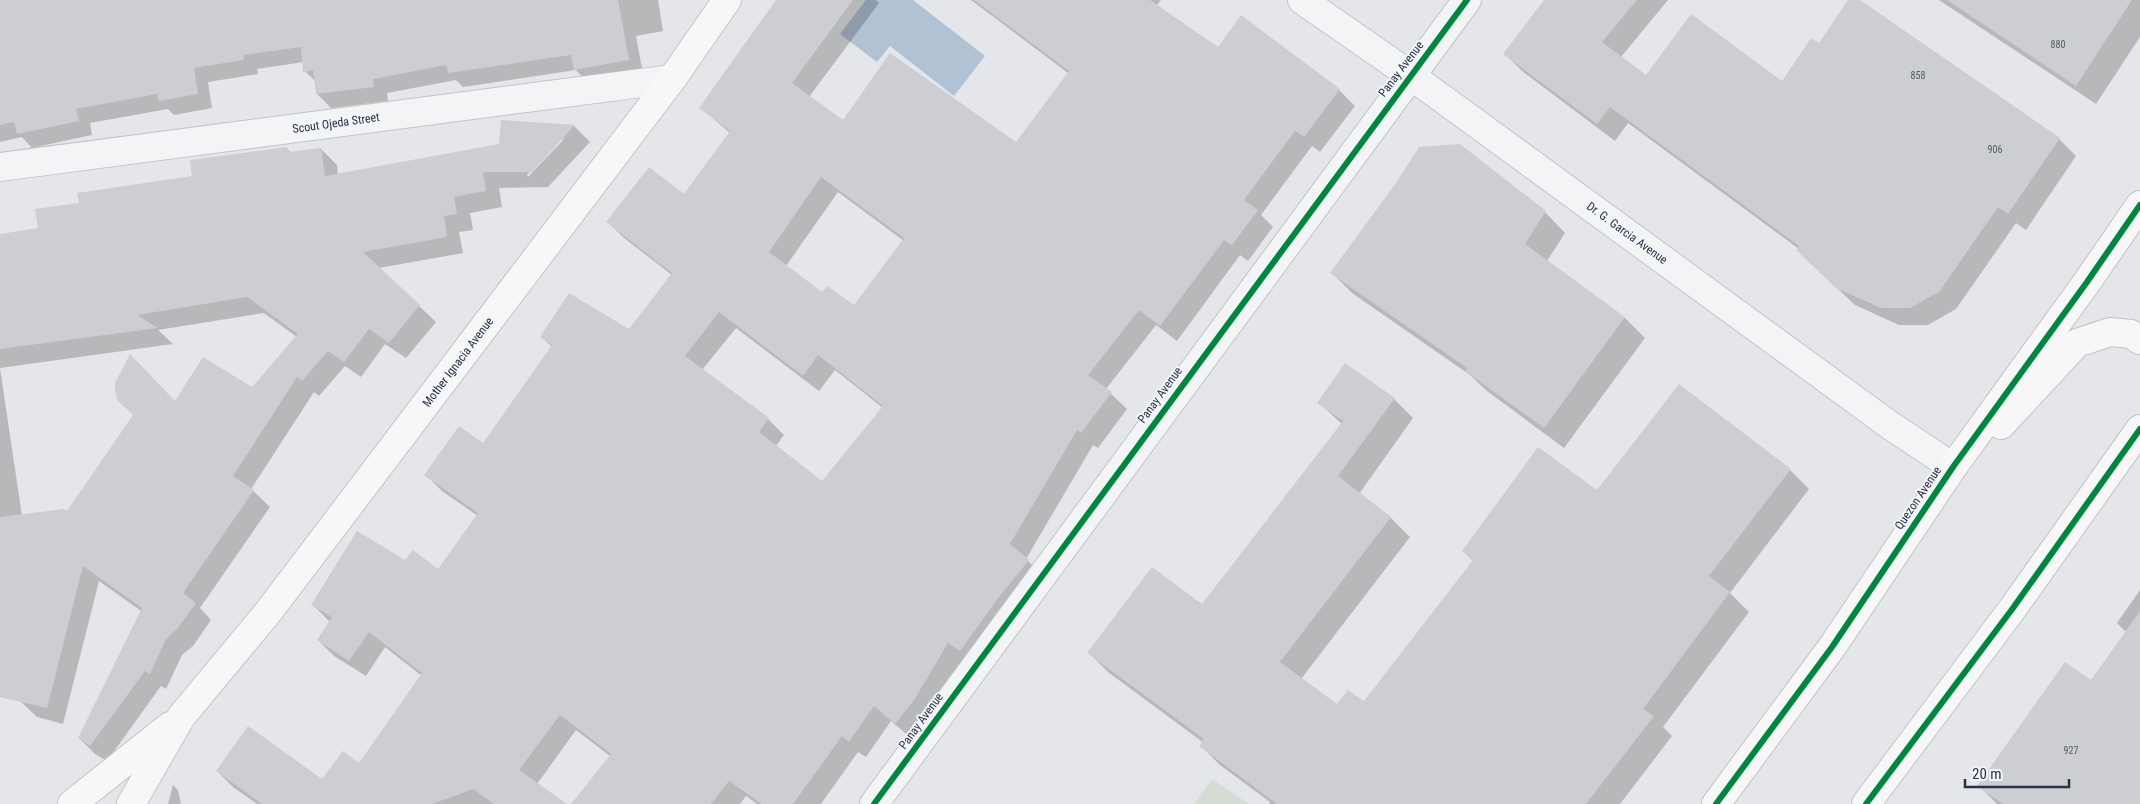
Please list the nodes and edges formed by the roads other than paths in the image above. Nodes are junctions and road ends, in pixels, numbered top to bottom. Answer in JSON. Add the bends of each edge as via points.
{"nodes":[{"id":1,"x":727,"y":0,"type":"edge"},
{"id":2,"x":1302,"y":0,"type":"edge"},
{"id":3,"x":1467,"y":0,"type":"edge"},
{"id":4,"x":1410,"y":75,"type":"junction"},
{"id":5,"x":672,"y":79,"type":"junction"},
{"id":6,"x":0,"y":167,"type":"edge"},
{"id":7,"x":2140,"y":205,"type":"edge"},
{"id":8,"x":2140,"y":340,"type":"edge"},
{"id":9,"x":2140,"y":429,"type":"edge"},
{"id":10,"x":1953,"y":467,"type":"junction"},
{"id":11,"x":1925,"y":508,"type":"junction"},
{"id":12,"x":181,"y":717,"type":"junction"},
{"id":13,"x":72,"y":804,"type":"edge"},
{"id":14,"x":131,"y":804,"type":"edge"},
{"id":15,"x":874,"y":804,"type":"edge"},
{"id":16,"x":1716,"y":804,"type":"edge"},
{"id":17,"x":1866,"y":804,"type":"edge"}],
"edges":[{"from":1,"to":5,"type":"main road","name":"Mother Ignacia Avenue"},
{"from":2,"to":4,"type":"street","name":"Dr. G. Garcia Avenue"},
{"from":3,"to":4,"type":"street","name":"Panay Avenue"},
{"from":4,"to":10,"type":"street","name":"Dr. G. Garcia Avenue","via":[[1891,426]]},
{"from":4,"to":15,"type":"street","name":"Panay Avenue"},
{"from":5,"to":6,"type":"street","name":"Scout Ojeda Street"},
{"from":5,"to":12,"type":"main road","name":"Mother Ignacia Avenue","via":[[269,611]]},
{"from":7,"to":10,"type":"main road","name":"Quezon Avenue"},
{"from":8,"to":11,"type":"main road","via":[[2131,334],[2110,332],[2077,343]]},
{"from":9,"to":17,"type":"main road","via":[[2013,608]]},
{"from":10,"to":11,"type":"main road","name":"Quezon Avenue"},
{"from":11,"to":16,"type":"main road","name":"Quezon Avenue","via":[[1832,647]]},
{"from":12,"to":13,"type":"main road","name":"Mother Ignacia Avenue"},
{"from":12,"to":14,"type":"main road","name":"Mother Ignacia Avenue"}]}
